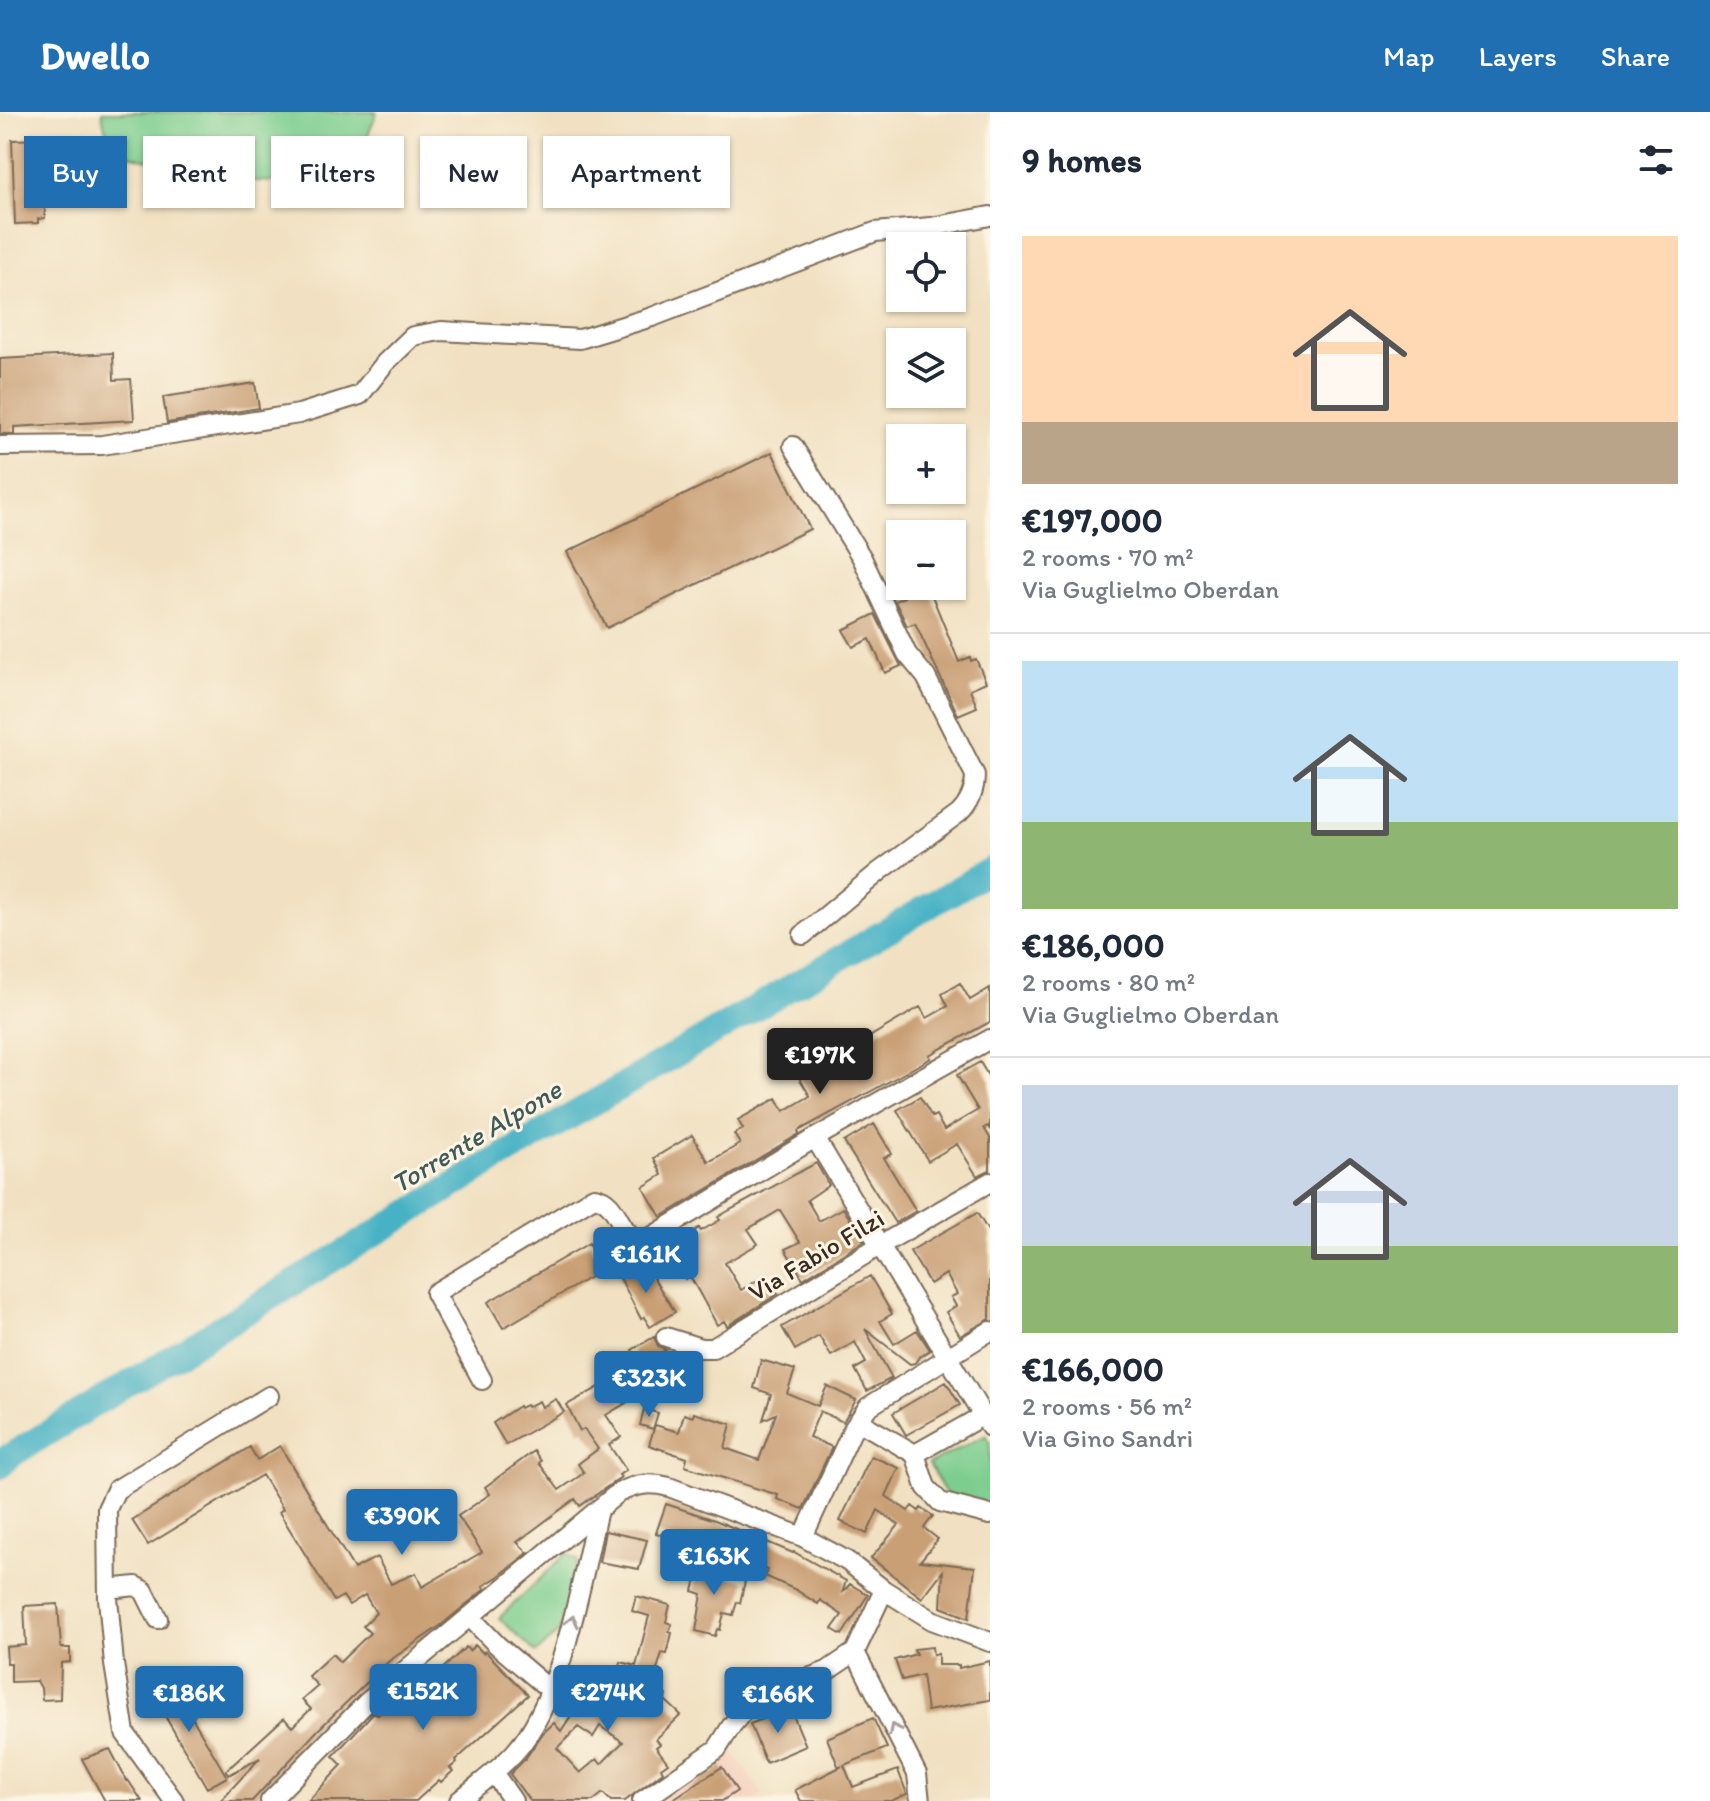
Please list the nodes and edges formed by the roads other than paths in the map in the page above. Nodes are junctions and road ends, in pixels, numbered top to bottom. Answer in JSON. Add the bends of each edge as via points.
{"nodes":[{"id":1,"x":990,"y":216,"type":"edge"},
{"id":2,"x":0,"y":446,"type":"edge"},
{"id":3,"x":793,"y":446,"type":"dead end"},
{"id":4,"x":803,"y":935,"type":"dead end"},
{"id":5,"x":990,"y":1039,"type":"edge"},
{"id":6,"x":815,"y":1138,"type":"junction"},
{"id":7,"x":990,"y":1182,"type":"edge"},
{"id":8,"x":879,"y":1246,"type":"junction"},
{"id":9,"x":990,"y":1331,"type":"edge"},
{"id":10,"x":666,"y":1337,"type":"dead end"},
{"id":11,"x":947,"y":1357,"type":"junction"},
{"id":12,"x":482,"y":1380,"type":"dead end"},
{"id":13,"x":269,"y":1396,"type":"dead end"},
{"id":14,"x":858,"y":1421,"type":"junction"},
{"id":15,"x":986,"y":1422,"type":"edge"},
{"id":16,"x":915,"y":1454,"type":"junction"},
{"id":17,"x":598,"y":1510,"type":"junction"},
{"id":18,"x":990,"y":1515,"type":"edge"},
{"id":19,"x":803,"y":1537,"type":"junction"},
{"id":20,"x":108,"y":1589,"type":"junction"},
{"id":21,"x":884,"y":1590,"type":"junction"},
{"id":22,"x":470,"y":1617,"type":"junction"},
{"id":23,"x":158,"y":1619,"type":"dead end"},
{"id":24,"x":990,"y":1642,"type":"edge"},
{"id":25,"x":855,"y":1652,"type":"junction"},
{"id":26,"x":549,"y":1689,"type":"junction"},
{"id":27,"x":493,"y":1772,"type":"junction"},
{"id":28,"x":174,"y":1801,"type":"edge"},
{"id":29,"x":270,"y":1801,"type":"edge"},
{"id":30,"x":459,"y":1801,"type":"edge"},
{"id":31,"x":513,"y":1801,"type":"edge"},
{"id":32,"x":642,"y":1801,"type":"edge"},
{"id":33,"x":920,"y":1801,"type":"edge"}],
"edges":[{"from":1,"to":2,"type":"street","via":[[875,232],[580,339],[441,331],[413,336],[360,395],[299,414],[102,445]]},
{"from":3,"to":4,"type":"street","via":[[862,558],[907,654],[926,677],[975,775],[967,805],[959,813]]},
{"from":5,"to":6,"type":"street"},
{"from":6,"to":8,"type":"street"},
{"from":6,"to":12,"type":"street","via":[[646,1239],[632,1237],[609,1203],[594,1197],[435,1293]]},
{"from":7,"to":8,"type":"street","name":"Via Fabio Filzi"},
{"from":8,"to":10,"type":"street","name":"Via Fabio Filzi","via":[[713,1348]]},
{"from":8,"to":11,"type":"street"},
{"from":9,"to":11,"type":"street"},
{"from":11,"to":14,"type":"street","via":[[868,1407]]},
{"from":11,"to":15,"type":"street"},
{"from":13,"to":20,"type":"street","via":[[116,1490],[107,1509]]},
{"from":14,"to":16,"type":"street"},
{"from":14,"to":19,"type":"street"},
{"from":15,"to":16,"type":"street"},
{"from":16,"to":18,"type":"street","via":[[926,1487],[940,1502]]},
{"from":17,"to":19,"type":"street","via":[[631,1486],[655,1483]]},
{"from":17,"to":22,"type":"street"},
{"from":26,"to":17,"type":"street","one_way":true,"via":[[568,1636]]},
{"from":19,"to":21,"type":"street","via":[[847,1561]]},
{"from":20,"to":23,"type":"street","via":[[136,1586]]},
{"from":20,"to":28,"type":"street","via":[[125,1733]]},
{"from":21,"to":24,"type":"street","via":[[932,1620]]},
{"from":21,"to":25,"type":"street"},
{"from":22,"to":26,"type":"street"},
{"from":22,"to":29,"type":"street","via":[[366,1703]]},
{"from":25,"to":32,"type":"street","via":[[827,1671],[753,1699],[717,1749]]},
{"from":33,"to":25,"type":"street","one_way":true,"via":[[917,1774]]},
{"from":26,"to":27,"type":"street","via":[[539,1718]]},
{"from":27,"to":30,"type":"street"},
{"from":27,"to":31,"type":"street"}]}
